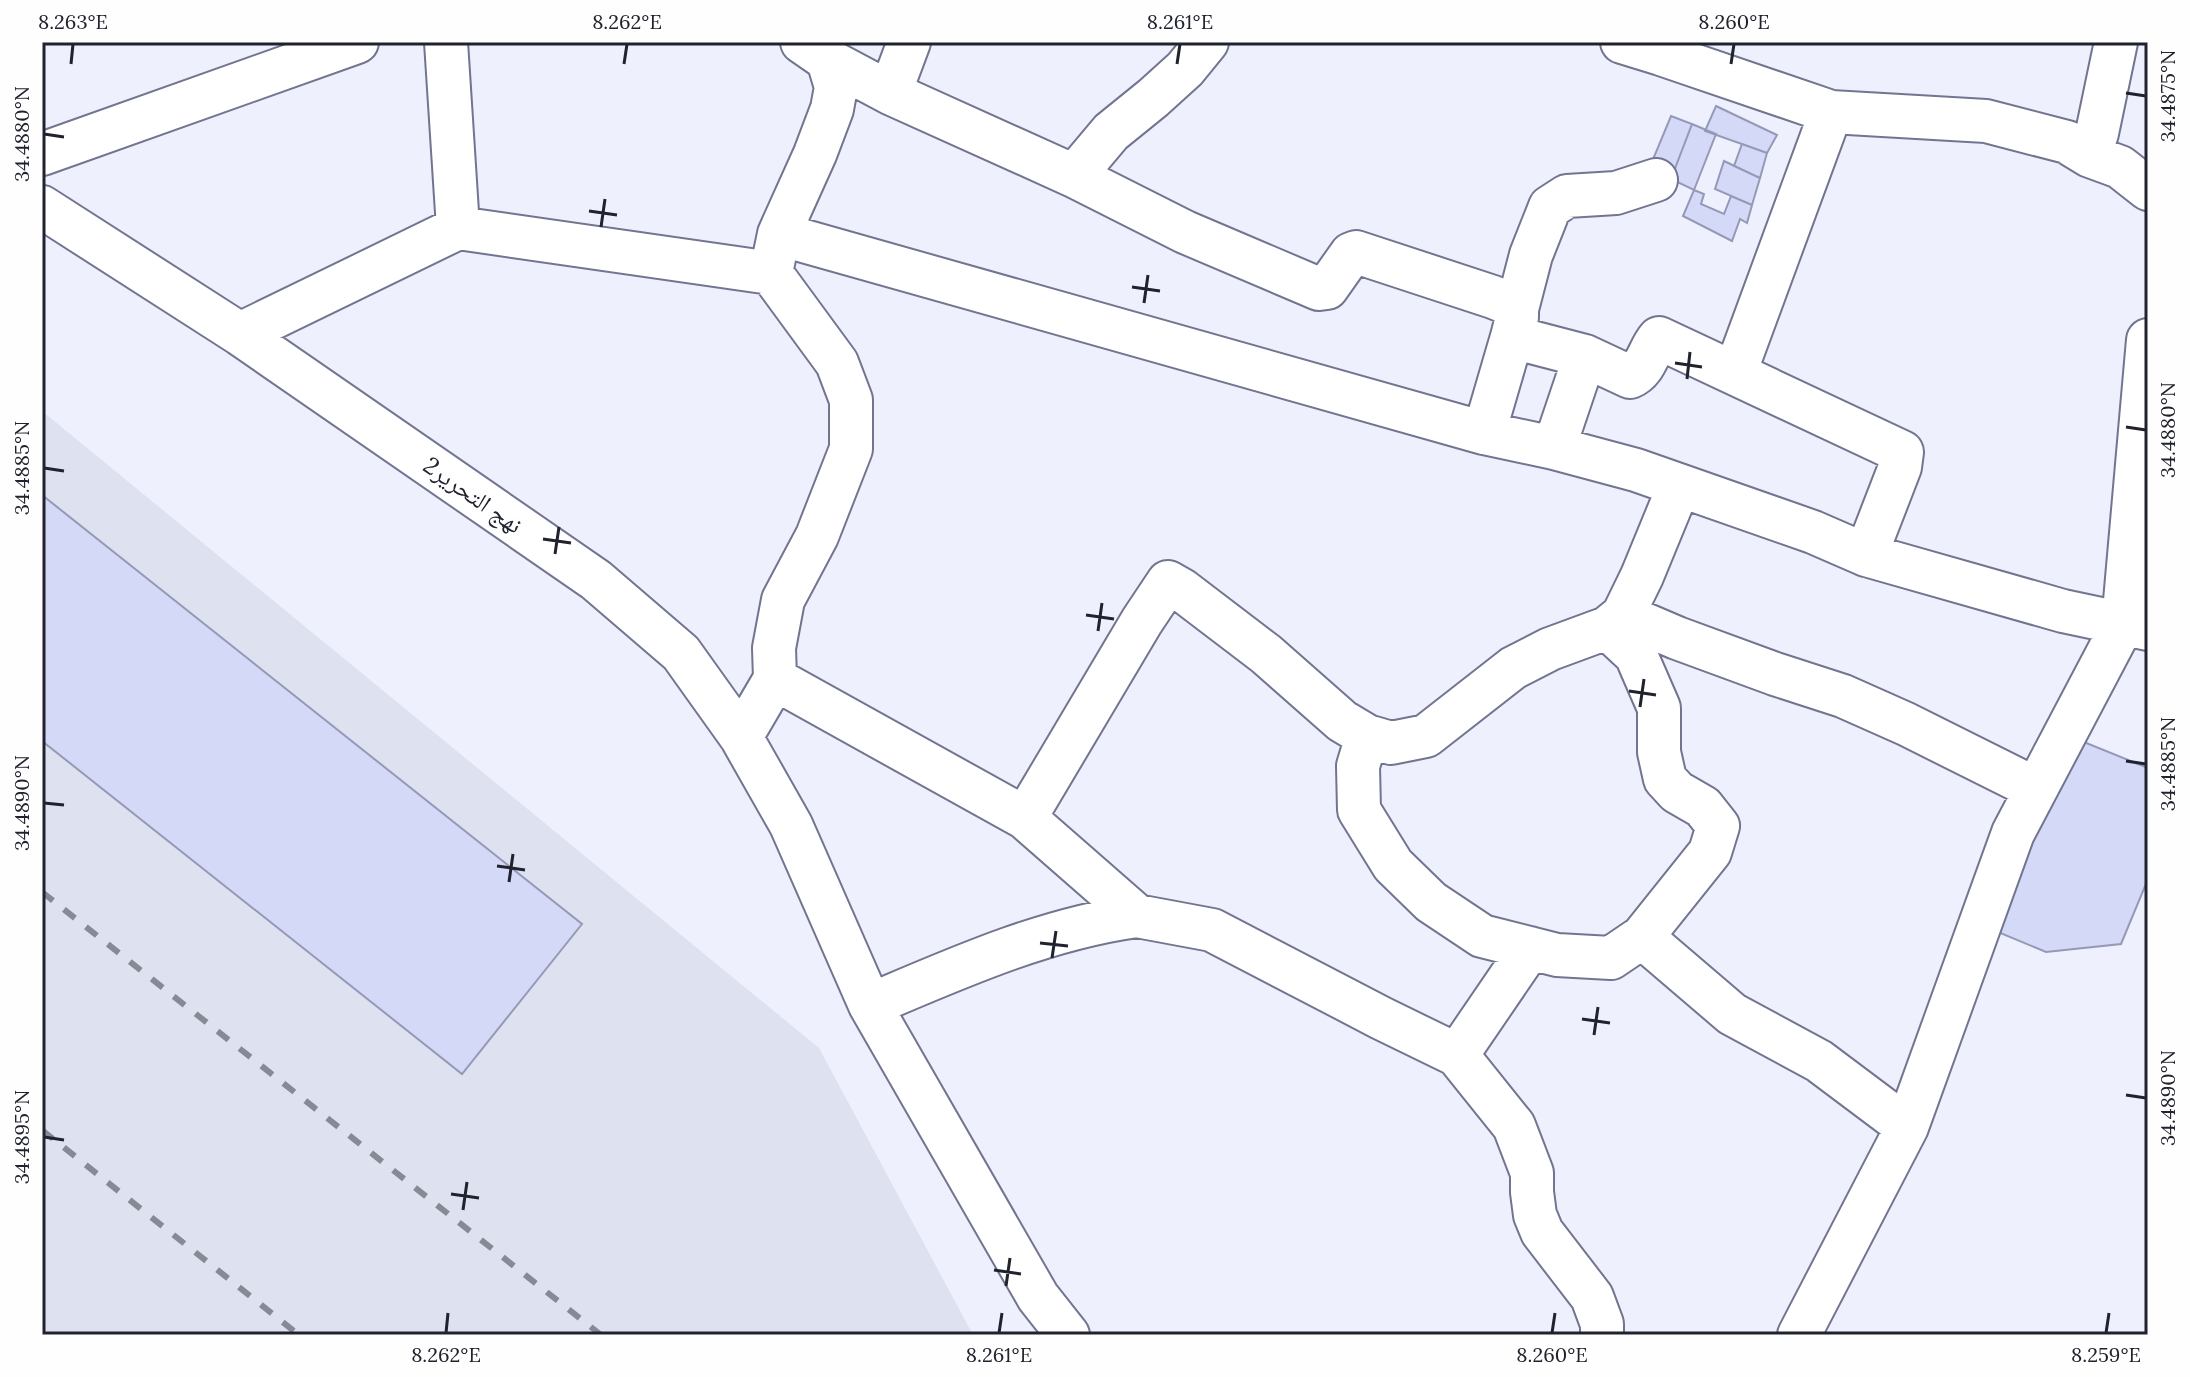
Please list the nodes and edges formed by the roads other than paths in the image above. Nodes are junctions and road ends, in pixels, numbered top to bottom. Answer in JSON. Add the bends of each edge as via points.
{"nodes":[{"id":1,"x":357,"y":42,"type":"edge"},
{"id":2,"x":446,"y":42,"type":"edge"},
{"id":3,"x":909,"y":42,"type":"edge"},
{"id":4,"x":1207,"y":42,"type":"edge"},
{"id":5,"x":1622,"y":42,"type":"edge"},
{"id":6,"x":2116,"y":42,"type":"edge"},
{"id":7,"x":1662,"y":48,"type":"edge"},
{"id":8,"x":815,"y":51,"type":"edge"},
{"id":9,"x":890,"y":93,"type":"junction"},
{"id":10,"x":1831,"y":112,"type":"junction"},
{"id":11,"x":42,"y":154,"type":"edge"},
{"id":12,"x":2090,"y":156,"type":"junction"},
{"id":13,"x":1074,"y":176,"type":"junction"},
{"id":14,"x":1656,"y":180,"type":"dead end"},
{"id":15,"x":2148,"y":189,"type":"edge"},
{"id":16,"x":42,"y":207,"type":"edge"},
{"id":17,"x":458,"y":228,"type":"junction"},
{"id":18,"x":775,"y":253,"type":"junction"},
{"id":19,"x":1514,"y":323,"type":"junction"},
{"id":20,"x":240,"y":334,"type":"junction"},
{"id":21,"x":2148,"y":340,"type":"edge"},
{"id":22,"x":1585,"y":356,"type":"junction"},
{"id":23,"x":1735,"y":373,"type":"junction"},
{"id":24,"x":1484,"y":433,"type":"junction"},
{"id":25,"x":1554,"y":448,"type":"junction"},
{"id":26,"x":1679,"y":486,"type":"junction"},
{"id":27,"x":1866,"y":555,"type":"junction"},
{"id":28,"x":1615,"y":622,"type":"junction"},
{"id":29,"x":2136,"y":626,"type":"edge"},
{"id":30,"x":775,"y":679,"type":"junction"},
{"id":31,"x":1367,"y":736,"type":"junction"},
{"id":32,"x":741,"y":737,"type":"junction"},
{"id":33,"x":2036,"y":789,"type":"junction"},
{"id":34,"x":1025,"y":818,"type":"junction"},
{"id":35,"x":1137,"y":916,"type":"junction"},
{"id":36,"x":1642,"y":937,"type":"junction"},
{"id":37,"x":1530,"y":948,"type":"junction"},
{"id":38,"x":870,"y":1005,"type":"junction"},
{"id":39,"x":1457,"y":1055,"type":"junction"},
{"id":40,"x":1907,"y":1127,"type":"junction"},
{"id":41,"x":1068,"y":1335,"type":"edge"},
{"id":42,"x":1602,"y":1335,"type":"edge"},
{"id":43,"x":1799,"y":1335,"type":"edge"}],
"edges":[{"from":1,"to":11,"type":"street"},
{"from":2,"to":17,"type":"street"},
{"from":3,"to":9,"type":"street"},
{"from":4,"to":13,"type":"street","via":[[1185,69],[1111,132]]},
{"from":5,"to":7,"type":"street"},
{"from":6,"to":12,"type":"street"},
{"from":7,"to":10,"type":"street"},
{"from":8,"to":9,"type":"street"},
{"from":8,"to":18,"type":"street","via":[[836,87],[832,109]]},
{"from":9,"to":13,"type":"street"},
{"from":10,"to":12,"type":"street","via":[[1986,121],[2067,142]]},
{"from":10,"to":23,"type":"street"},
{"from":12,"to":15,"type":"street","via":[[2120,167]]},
{"from":13,"to":19,"type":"street","via":[[1185,232],[1319,289],[1327,288],[1356,252],[1508,303]]},
{"from":14,"to":19,"type":"street","via":[[1616,193],[1567,196],[1550,207]]},
{"from":16,"to":20,"type":"street","name":"نهج التحرير2"},
{"from":17,"to":18,"type":"street"},
{"from":17,"to":20,"type":"street"},
{"from":18,"to":24,"type":"street"},
{"from":18,"to":30,"type":"street","via":[[837,363],[851,400],[851,449],[817,536],[783,600],[774,648]]},
{"from":19,"to":22,"type":"street"},
{"from":19,"to":24,"type":"street"},
{"from":20,"to":32,"type":"street","name":"نهج التحرير2","via":[[596,580],[681,653]]},
{"from":21,"to":29,"type":"street"},
{"from":22,"to":23,"type":"street","via":[[1630,377],[1641,371],[1659,338]]},
{"from":22,"to":25,"type":"street"},
{"from":23,"to":27,"type":"street","via":[[1902,452]]},
{"from":24,"to":25,"type":"street"},
{"from":25,"to":26,"type":"street"},
{"from":26,"to":27,"type":"street"},
{"from":26,"to":28,"type":"street","via":[[1642,576]]},
{"from":27,"to":29,"type":"street","via":[[2063,611]]},
{"from":28,"to":31,"type":"street","via":[[1513,668],[1426,736],[1391,743]]},
{"from":28,"to":33,"type":"street","via":[[1843,696]]},
{"from":28,"to":36,"type":"street","via":[[1659,708],[1665,779],[1703,807],[1718,826],[1710,852]]},
{"from":29,"to":33,"type":"street"},
{"from":30,"to":32,"type":"street"},
{"from":30,"to":34,"type":"street"},
{"from":31,"to":34,"type":"street","via":[[1168,582]]},
{"from":31,"to":37,"type":"street","via":[[1358,766],[1359,810],[1393,865],[1431,902],[1482,936]]},
{"from":32,"to":38,"type":"street","name":"نهج التحرير2","via":[[791,825]]},
{"from":33,"to":40,"type":"street","via":[[2013,833]]},
{"from":34,"to":35,"type":"street"},
{"from":35,"to":38,"type":"street","via":[[1044,936]]},
{"from":35,"to":39,"type":"street","via":[[1212,930]]},
{"from":36,"to":37,"type":"street","via":[[1611,958]]},
{"from":36,"to":40,"type":"street","via":[[1732,1014],[1819,1061]]},
{"from":37,"to":39,"type":"street"},
{"from":38,"to":41,"type":"street","name":"نهج التحرير2","via":[[1038,1297]]},
{"from":39,"to":42,"type":"street","via":[[1514,1126],[1532,1173],[1535,1215],[1542,1232],[1592,1297]]},
{"from":40,"to":43,"type":"street"}]}
